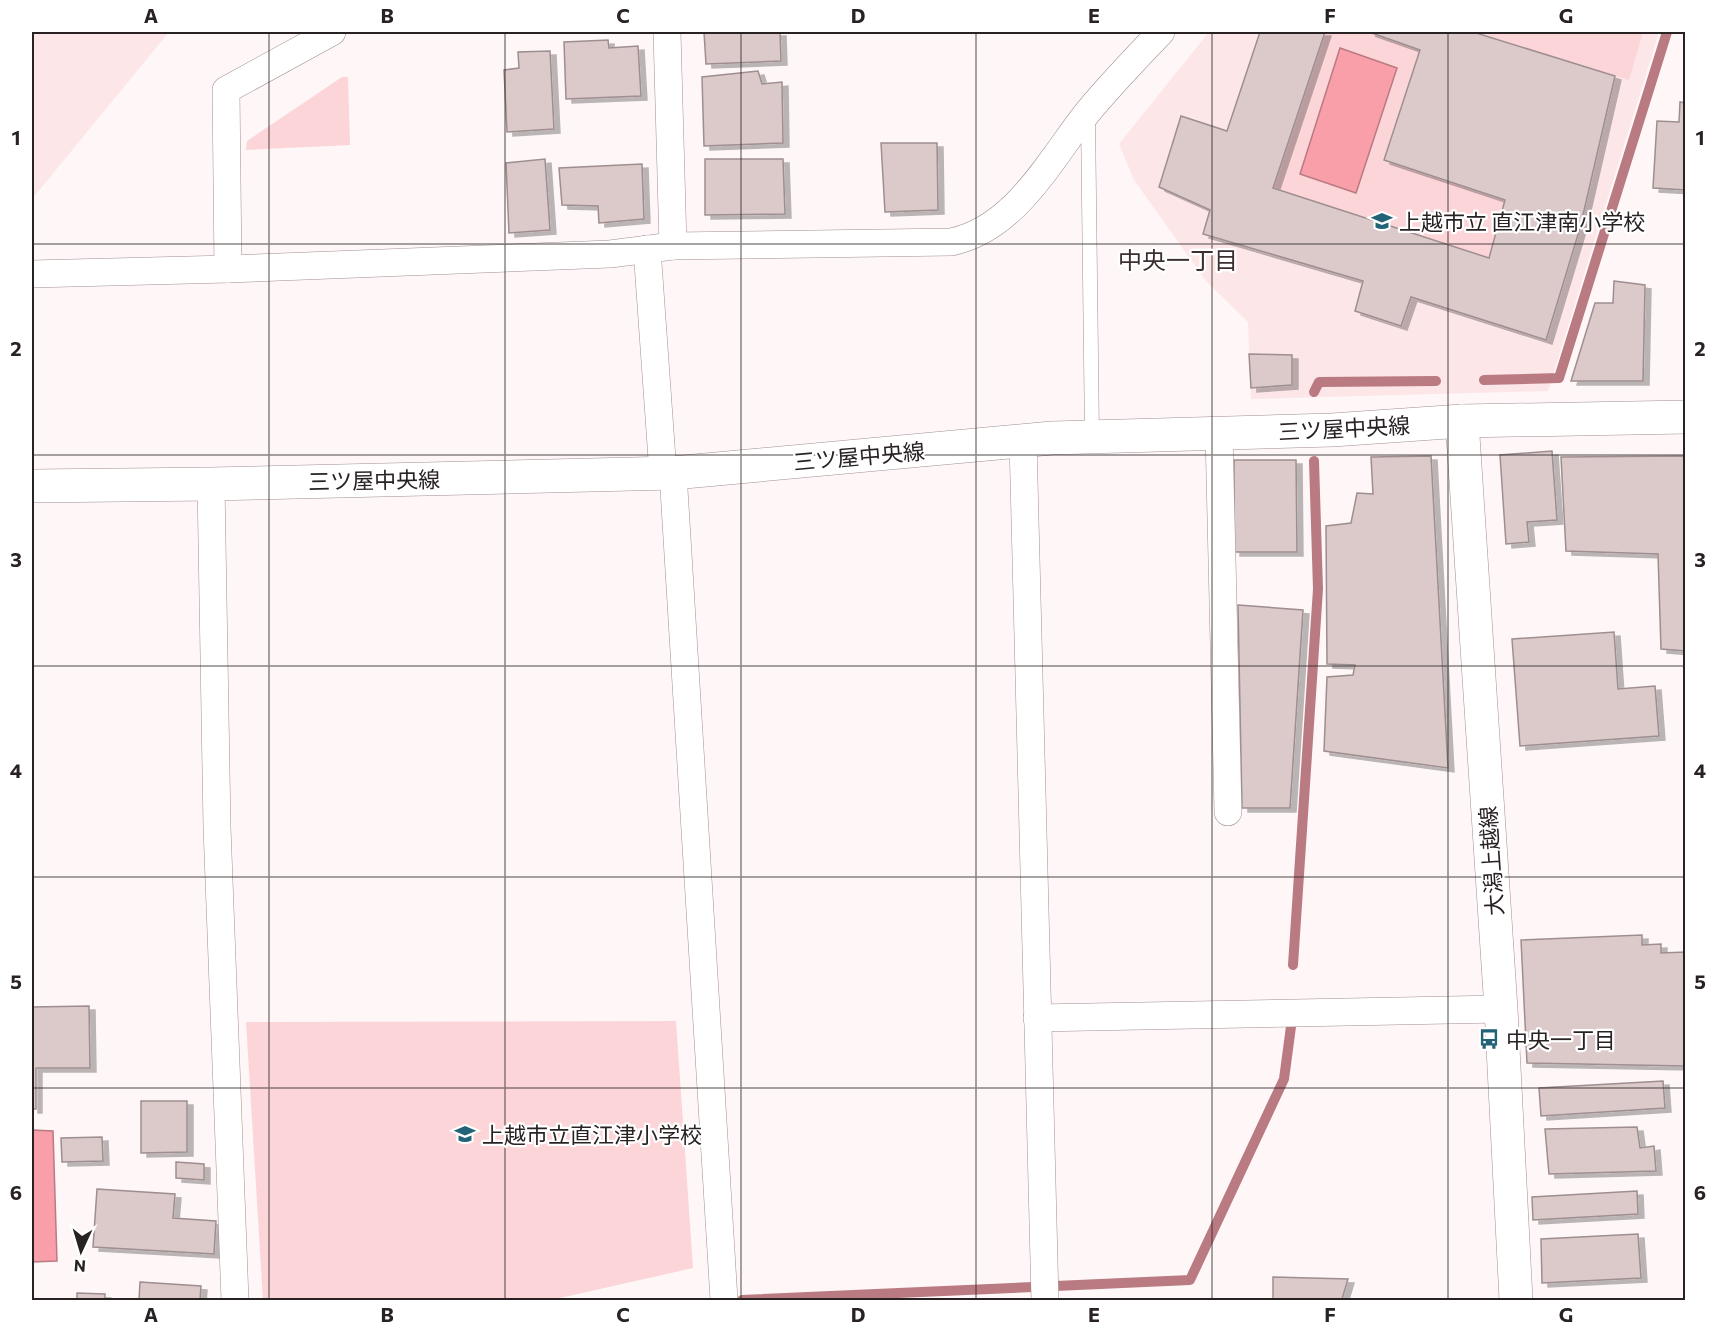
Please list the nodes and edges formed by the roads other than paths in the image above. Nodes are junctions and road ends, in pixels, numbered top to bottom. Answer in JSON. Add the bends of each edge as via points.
{"nodes":[{"id":1,"x":332,"y":32,"type":"edge"},
{"id":2,"x":667,"y":32,"type":"edge"},
{"id":3,"x":1161,"y":32,"type":"edge"},
{"id":4,"x":1088,"y":111,"type":"junction"},
{"id":5,"x":660,"y":247,"type":"junction"},
{"id":6,"x":228,"y":269,"type":"junction"},
{"id":7,"x":32,"y":274,"type":"edge"},
{"id":8,"x":1686,"y":417,"type":"edge"},
{"id":9,"x":1462,"y":421,"type":"junction"},
{"id":10,"x":1219,"y":433,"type":"junction"},
{"id":11,"x":1092,"y":436,"type":"junction"},
{"id":12,"x":1023,"y":441,"type":"junction"},
{"id":13,"x":668,"y":473,"type":"junction"},
{"id":14,"x":211,"y":484,"type":"junction"},
{"id":15,"x":32,"y":486,"type":"edge"},
{"id":16,"x":1228,"y":812,"type":"dead end"},
{"id":17,"x":1501,"y":1009,"type":"junction"},
{"id":18,"x":1037,"y":1018,"type":"junction"},
{"id":19,"x":235,"y":1300,"type":"edge"},
{"id":20,"x":724,"y":1300,"type":"edge"},
{"id":21,"x":1045,"y":1300,"type":"edge"},
{"id":22,"x":1516,"y":1300,"type":"edge"}],
"edges":[{"from":1,"to":6,"type":"street","via":[[226,90]]},
{"from":2,"to":5,"type":"street"},
{"from":3,"to":4,"type":"street"},
{"from":4,"to":5,"type":"street","via":[[1023,198],[968,238],[951,242]]},
{"from":4,"to":11,"type":"lane"},
{"from":5,"to":6,"type":"street","via":[[610,254]]},
{"from":5,"to":13,"type":"street"},
{"from":6,"to":7,"type":"street"},
{"from":8,"to":9,"type":"main road","name":"三ツ屋中央線"},
{"from":9,"to":10,"type":"main road","name":"三ツ屋中央線"},
{"from":9,"to":17,"type":"main road","name":"大潟上越線"},
{"from":10,"to":11,"type":"main road","name":"三ツ屋中央線"},
{"from":10,"to":16,"type":"street"},
{"from":11,"to":12,"type":"main road","name":"三ツ屋中央線"},
{"from":12,"to":13,"type":"main road","name":"三ツ屋中央線"},
{"from":12,"to":18,"type":"street"},
{"from":13,"to":14,"type":"main road","name":"三ツ屋中央線"},
{"from":13,"to":20,"type":"street"},
{"from":14,"to":15,"type":"main road","name":"三ツ屋中央線"},
{"from":14,"to":19,"type":"street","via":[[217,827]]},
{"from":17,"to":18,"type":"street"},
{"from":17,"to":22,"type":"main road","name":"大潟上越線"},
{"from":18,"to":21,"type":"street"}]}
